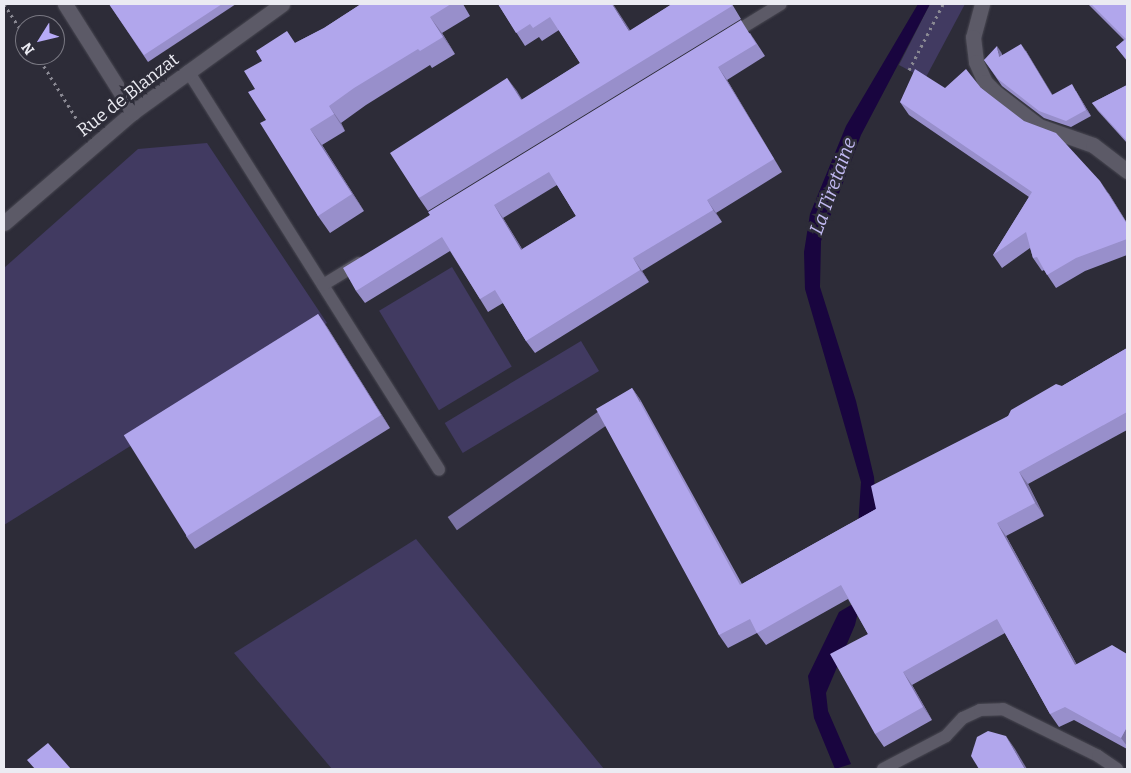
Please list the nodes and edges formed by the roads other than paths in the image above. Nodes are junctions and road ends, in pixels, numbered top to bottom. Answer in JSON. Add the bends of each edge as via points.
{"nodes":[{"id":1,"x":65,"y":4,"type":"edge"},
{"id":2,"x":282,"y":4,"type":"edge"},
{"id":3,"x":781,"y":4,"type":"edge"},
{"id":4,"x":982,"y":4,"type":"edge"},
{"id":5,"x":722,"y":40,"type":"edge"},
{"id":6,"x":188,"y":71,"type":"junction"},
{"id":7,"x":133,"y":112,"type":"junction"},
{"id":8,"x":1127,"y":171,"type":"edge"},
{"id":9,"x":4,"y":223,"type":"edge"},
{"id":10,"x":374,"y":254,"type":"edge"},
{"id":11,"x":323,"y":285,"type":"junction"},
{"id":12,"x":439,"y":470,"type":"dead end"},
{"id":13,"x":883,"y":769,"type":"edge"},
{"id":14,"x":1116,"y":769,"type":"edge"}],
"edges":[{"from":1,"to":7,"type":"street"},
{"from":2,"to":6,"type":"street","name":"Rue de Blanzat"},
{"from":3,"to":5,"type":"lane"},
{"from":4,"to":8,"type":"street","via":[[973,37],[976,62],[985,82],[1039,126],[1093,145]]},
{"from":6,"to":7,"type":"street","name":"Rue de Blanzat"},
{"from":6,"to":11,"type":"lane"},
{"from":7,"to":9,"type":"street","name":"Rue de Blanzat"},
{"from":10,"to":11,"type":"lane"},
{"from":11,"to":12,"type":"lane"},
{"from":13,"to":14,"type":"lane","via":[[946,736],[963,718],[980,710],[1003,709],[1098,756]]}]}
